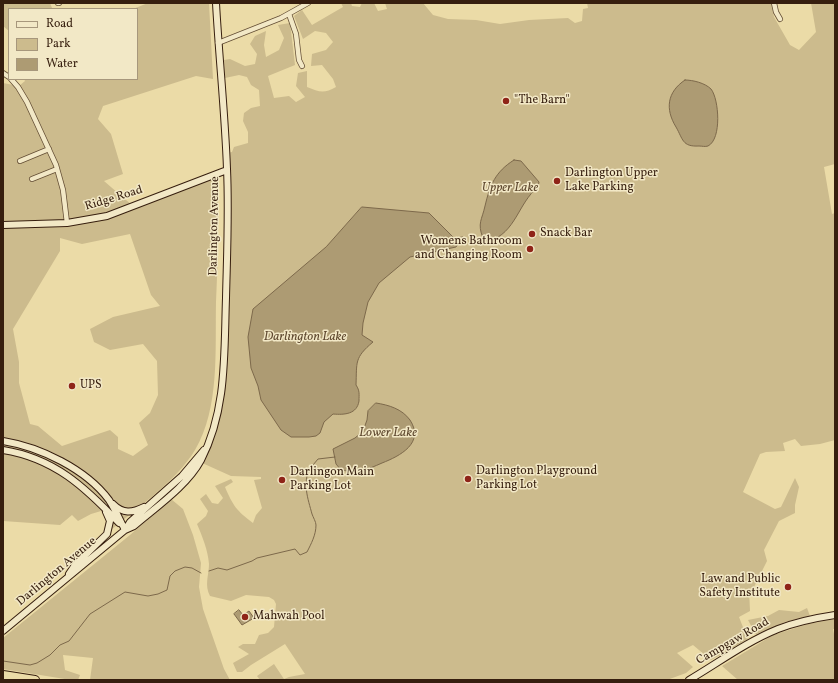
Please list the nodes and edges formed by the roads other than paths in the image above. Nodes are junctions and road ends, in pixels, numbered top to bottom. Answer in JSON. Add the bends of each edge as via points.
{"nodes":[{"id":1,"x":216,"y":3,"type":"edge"},
{"id":2,"x":308,"y":3,"type":"edge"},
{"id":3,"x":774,"y":3,"type":"edge"},
{"id":4,"x":289,"y":14,"type":"junction"},
{"id":5,"x":780,"y":19,"type":"dead end"},
{"id":6,"x":218,"y":43,"type":"junction"},
{"id":7,"x":302,"y":66,"type":"dead end"},
{"id":8,"x":12,"y":80,"type":"edge"},
{"id":9,"x":49,"y":149,"type":"junction"},
{"id":10,"x":20,"y":160,"type":"dead end"},
{"id":11,"x":57,"y":169,"type":"junction"},
{"id":12,"x":227,"y":170,"type":"junction"},
{"id":13,"x":32,"y":179,"type":"dead end"},
{"id":14,"x":67,"y":223,"type":"junction"},
{"id":15,"x":3,"y":225,"type":"edge"},
{"id":16,"x":3,"y":441,"type":"edge"},
{"id":17,"x":206,"y":448,"type":"junction"},
{"id":18,"x":3,"y":450,"type":"edge"},
{"id":19,"x":20,"y":454,"type":"junction"},
{"id":20,"x":50,"y":455,"type":"junction"},
{"id":21,"x":56,"y":468,"type":"junction"},
{"id":22,"x":92,"y":494,"type":"junction"},
{"id":23,"x":109,"y":501,"type":"junction"},
{"id":24,"x":151,"y":503,"type":"junction"},
{"id":25,"x":125,"y":530,"type":"junction"},
{"id":26,"x":67,"y":579,"type":"junction"},
{"id":27,"x":835,"y":615,"type":"edge"},
{"id":28,"x":3,"y":632,"type":"edge"},
{"id":29,"x":3,"y":675,"type":"edge"},
{"id":30,"x":35,"y":680,"type":"edge"},
{"id":31,"x":689,"y":680,"type":"edge"}],
"edges":[{"from":1,"to":6,"type":"main road","name":"Darlington Avenue"},
{"from":2,"to":4,"type":"street"},
{"from":3,"to":5,"type":"street"},
{"from":4,"to":6,"type":"street"},
{"from":4,"to":7,"type":"street"},
{"from":6,"to":12,"type":"main road","name":"Darlington Avenue"},
{"from":8,"to":9,"type":"street","via":[[27,102]]},
{"from":9,"to":10,"type":"street"},
{"from":9,"to":11,"type":"street"},
{"from":11,"to":13,"type":"street"},
{"from":11,"to":14,"type":"street","via":[[63,190]]},
{"from":12,"to":14,"type":"main road","name":"Ridge Road","via":[[107,216]]},
{"from":12,"to":17,"type":"main road","name":"Darlington Avenue","via":[[222,391],[215,424]]},
{"from":14,"to":15,"type":"main road","name":"Ridge Road"},
{"from":16,"to":20,"type":"main road"},
{"from":17,"to":24,"type":"main road","name":"Darlington Avenue","via":[[182,476]]},
{"from":17,"to":25,"type":"main road","name":"Darlington Avenue","via":[[198,464],[182,484],[134,526]]},
{"from":18,"to":19,"type":"main road"},
{"from":19,"to":20,"type":"main road","via":[[26,453],[46,459]]},
{"from":19,"to":21,"type":"main road"},
{"from":20,"to":21,"type":"main road"},
{"from":20,"to":23,"type":"main road","via":[[77,472]]},
{"from":21,"to":22,"type":"main road"},
{"from":22,"to":25,"type":"main road"},
{"from":22,"to":26,"type":"main road","via":[[105,511],[110,527],[107,534],[75,565]]},
{"from":23,"to":24,"type":"main road","via":[[122,510],[131,512]]},
{"from":23,"to":25,"type":"main road"},
{"from":24,"to":25,"type":"main road","name":"Darlington Avenue"},
{"from":25,"to":26,"type":"main road","name":"Darlington Avenue"},
{"from":26,"to":28,"type":"main road","name":"Darlington Avenue"},
{"from":27,"to":31,"type":"main road","name":"Campgaw Road","via":[[804,620],[778,629],[744,646]]},
{"from":29,"to":30,"type":"highway"}]}
